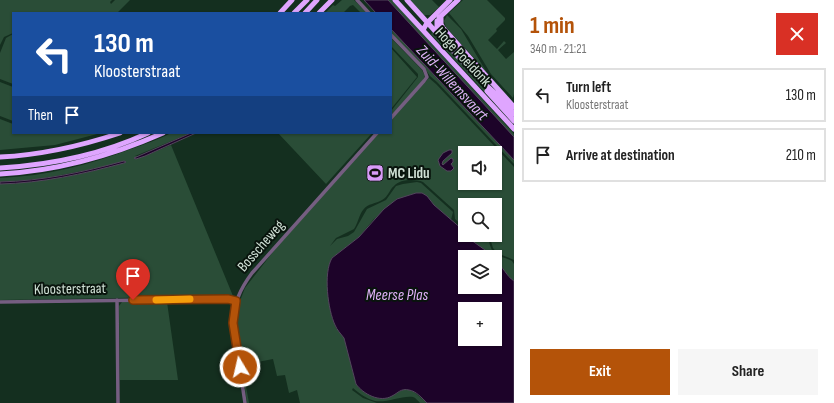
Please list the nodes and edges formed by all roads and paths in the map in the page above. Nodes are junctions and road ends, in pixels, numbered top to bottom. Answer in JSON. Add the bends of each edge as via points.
{"nodes":[{"id":1,"x":292,"y":0,"type":"edge"},
{"id":2,"x":307,"y":0,"type":"edge"},
{"id":3,"x":318,"y":0,"type":"edge"},
{"id":4,"x":332,"y":0,"type":"edge"},
{"id":5,"x":357,"y":0,"type":"edge"},
{"id":6,"x":395,"y":0,"type":"edge"},
{"id":7,"x":407,"y":0,"type":"edge"},
{"id":8,"x":450,"y":0,"type":"edge"},
{"id":9,"x":458,"y":0,"type":"edge"},
{"id":10,"x":281,"y":12,"type":"edge"},
{"id":11,"x":295,"y":12,"type":"edge"},
{"id":12,"x":306,"y":12,"type":"edge"},
{"id":13,"x":320,"y":12,"type":"edge"},
{"id":14,"x":369,"y":12,"type":"edge"},
{"id":15,"x":439,"y":19,"type":"junction"},
{"id":16,"x":429,"y":25,"type":"junction"},
{"id":17,"x":423,"y":30,"type":"junction"},
{"id":18,"x":392,"y":36,"type":"edge"},
{"id":19,"x":473,"y":73,"type":"junction"},
{"id":20,"x":496,"y":95,"type":"junction"},
{"id":21,"x":514,"y":107,"type":"edge"},
{"id":22,"x":514,"y":114,"type":"edge"},
{"id":23,"x":392,"y":117,"type":"edge"},
{"id":24,"x":514,"y":121,"type":"edge"},
{"id":25,"x":514,"y":129,"type":"edge"},
{"id":26,"x":117,"y":134,"type":"edge"},
{"id":27,"x":145,"y":134,"type":"edge"},
{"id":28,"x":160,"y":134,"type":"edge"},
{"id":29,"x":377,"y":134,"type":"edge"},
{"id":30,"x":0,"y":157,"type":"edge"},
{"id":31,"x":0,"y":168,"type":"edge"},
{"id":32,"x":0,"y":174,"type":"edge"},
{"id":33,"x":117,"y":300,"type":"junction"},
{"id":34,"x":236,"y":301,"type":"junction"},
{"id":35,"x":0,"y":302,"type":"edge"},
{"id":36,"x":118,"y":403,"type":"edge"},
{"id":37,"x":245,"y":403,"type":"edge"}],
"edges":[{"from":1,"to":10,"type":"highway"},
{"from":2,"to":11,"type":"highway"},
{"from":3,"to":12,"type":"highway"},
{"from":4,"to":13,"type":"highway"},
{"from":5,"to":14,"type":"street"},
{"from":6,"to":17,"type":"highway","name":"Hoge Poeldonk"},
{"from":7,"to":16,"type":"highway","name":"Hoge Poeldonk"},
{"from":8,"to":16,"type":"highway"},
{"from":9,"to":15,"type":"highway"},
{"from":15,"to":16,"type":"highway"},
{"from":15,"to":20,"type":"highway","via":[[437,26],[440,31]]},
{"from":15,"to":21,"type":"highway","via":[[444,29]]},
{"from":16,"to":17,"type":"highway"},
{"from":16,"to":19,"type":"highway","name":"Hoge Poeldonk"},
{"from":17,"to":25,"type":"highway","name":"Hoge Poeldonk"},
{"from":18,"to":23,"type":"street","via":[[424,69],[427,77]]},
{"from":19,"to":20,"type":"highway","name":"Hoge Poeldonk"},
{"from":19,"to":24,"type":"highway"},
{"from":20,"to":22,"type":"highway","name":"Hoge Poeldonk"},
{"from":26,"to":30,"type":"highway","via":[[53,151]]},
{"from":27,"to":31,"type":"highway","via":[[65,160]]},
{"from":28,"to":32,"type":"highway","via":[[74,164]]},
{"from":29,"to":34,"type":"street","name":"Bosscheweg","via":[[252,273]]},
{"from":33,"to":34,"type":"street","name":"Kloosterstraat"},
{"from":33,"to":35,"type":"street","name":"Kloosterstraat"},
{"from":33,"to":36,"type":"street"},
{"from":34,"to":37,"type":"street","name":"Bosscheweg","via":[[233,323]]}]}
